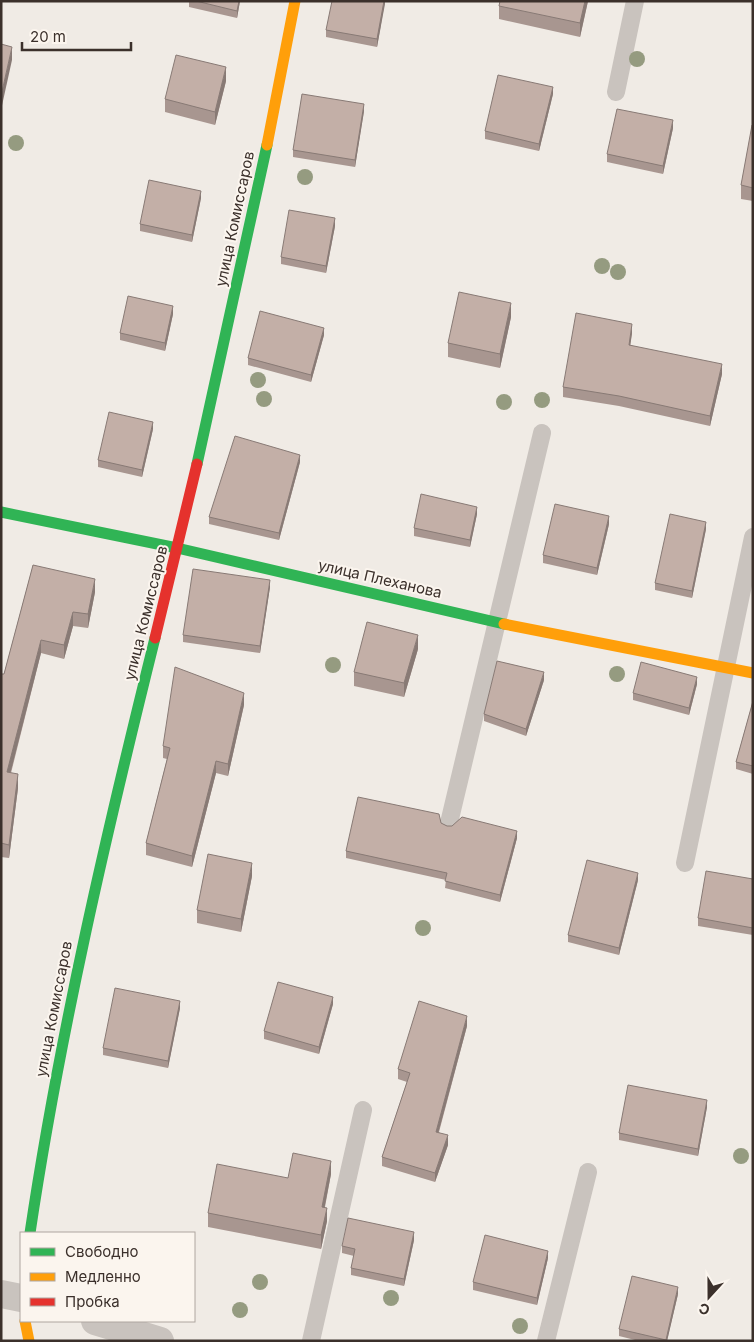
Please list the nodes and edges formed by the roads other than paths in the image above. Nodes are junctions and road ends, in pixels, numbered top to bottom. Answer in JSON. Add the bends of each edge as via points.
{"nodes":[{"id":1,"x":295,"y":1,"type":"edge"},
{"id":2,"x":635,"y":1,"type":"edge"},
{"id":3,"x":616,"y":92,"type":"dead end"},
{"id":4,"x":542,"y":434,"type":"dead end"},
{"id":5,"x":1,"y":512,"type":"edge"},
{"id":6,"x":753,"y":537,"type":"edge"},
{"id":7,"x":177,"y":548,"type":"junction"},
{"id":8,"x":496,"y":622,"type":"junction"},
{"id":9,"x":726,"y":668,"type":"junction"},
{"id":10,"x":753,"y":673,"type":"edge"},
{"id":11,"x":449,"y":823,"type":"dead end"},
{"id":12,"x":685,"y":863,"type":"dead end"},
{"id":13,"x":363,"y":1110,"type":"dead end"},
{"id":14,"x":588,"y":1172,"type":"dead end"},
{"id":15,"x":30,"y":1232,"type":"edge"},
{"id":16,"x":1,"y":1294,"type":"edge"},
{"id":17,"x":20,"y":1298,"type":"edge"},
{"id":18,"x":25,"y":1322,"type":"edge"},
{"id":19,"x":98,"y":1322,"type":"edge"},
{"id":20,"x":29,"y":1341,"type":"edge"},
{"id":21,"x":160,"y":1341,"type":"edge"},
{"id":22,"x":311,"y":1341,"type":"edge"},
{"id":23,"x":546,"y":1341,"type":"edge"}],
"edges":[{"from":1,"to":7,"type":"main road","name":"улица Комиссаров","via":[[286,55]]},
{"from":2,"to":3,"type":"lane"},
{"from":4,"to":8,"type":"lane"},
{"from":5,"to":7,"type":"main road","name":"улица Плеханова"},
{"from":6,"to":9,"type":"lane"},
{"from":7,"to":8,"type":"main road","name":"улица Плеханова"},
{"from":7,"to":15,"type":"main road","name":"улица Комиссаров","via":[[78,958]]},
{"from":8,"to":9,"type":"main road","name":"улица Плеханова"},
{"from":8,"to":11,"type":"lane"},
{"from":9,"to":10,"type":"main road","name":"улица Плеханова"},
{"from":9,"to":12,"type":"lane"},
{"from":13,"to":22,"type":"lane"},
{"from":14,"to":23,"type":"lane"},
{"from":16,"to":17,"type":"street"},
{"from":18,"to":20,"type":"main road"},
{"from":19,"to":21,"type":"street"}]}
